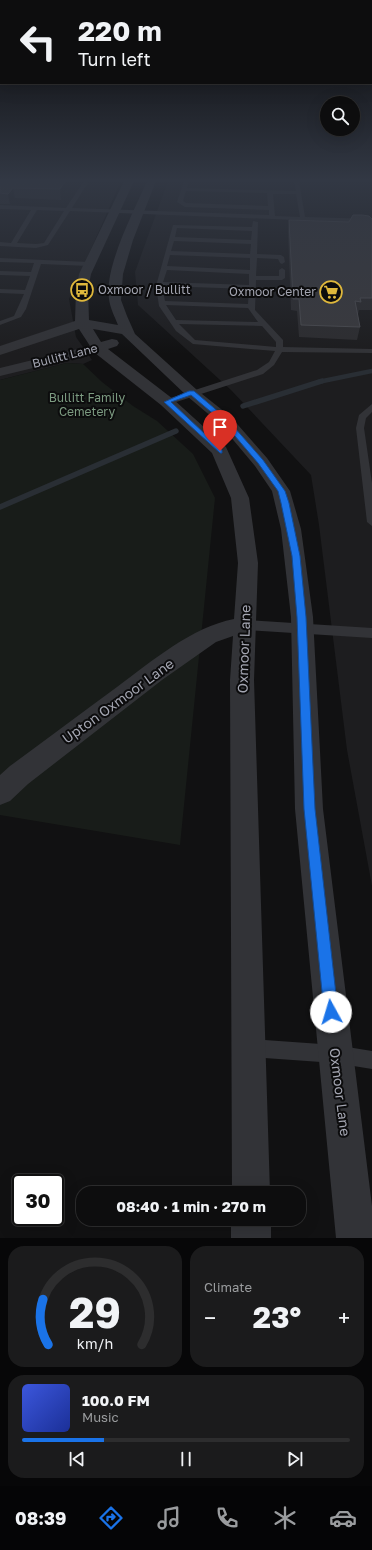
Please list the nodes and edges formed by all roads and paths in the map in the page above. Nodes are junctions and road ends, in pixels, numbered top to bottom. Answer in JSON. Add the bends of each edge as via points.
{"nodes":[{"id":1,"x":17,"y":239,"type":"edge"},
{"id":2,"x":49,"y":239,"type":"edge"},
{"id":3,"x":101,"y":239,"type":"edge"},
{"id":4,"x":129,"y":239,"type":"edge"},
{"id":5,"x":172,"y":239,"type":"joint"},
{"id":6,"x":254,"y":239,"type":"edge"},
{"id":7,"x":254,"y":242,"type":"junction"},
{"id":8,"x":0,"y":244,"type":"edge"},
{"id":9,"x":13,"y":245,"type":"junction"},
{"id":10,"x":168,"y":253,"type":"junction"},
{"id":11,"x":253,"y":256,"type":"junction"},
{"id":12,"x":0,"y":260,"type":"edge"},
{"id":13,"x":38,"y":262,"type":"junction"},
{"id":14,"x":282,"y":262,"type":"dead end"},
{"id":15,"x":89,"y":264,"type":"junction"},
{"id":16,"x":164,"y":268,"type":"junction"},
{"id":17,"x":282,"y":270,"type":"dead end"},
{"id":18,"x":0,"y":273,"type":"edge"},
{"id":19,"x":34,"y":274,"type":"junction"},
{"id":20,"x":253,"y":275,"type":"junction"},
{"id":21,"x":160,"y":284,"type":"junction"},
{"id":22,"x":252,"y":287,"type":"junction"},
{"id":23,"x":0,"y":291,"type":"edge"},
{"id":24,"x":28,"y":292,"type":"junction"},
{"id":25,"x":162,"y":303,"type":"junction"},
{"id":26,"x":251,"y":306,"type":"junction"},
{"id":27,"x":82,"y":322,"type":"junction"},
{"id":28,"x":175,"y":322,"type":"junction"},
{"id":29,"x":0,"y":323,"type":"edge"},
{"id":30,"x":264,"y":324,"type":"junction"},
{"id":31,"x":128,"y":334,"type":"junction"},
{"id":32,"x":98,"y":348,"type":"junction"},
{"id":33,"x":279,"y":350,"type":"junction"},
{"id":34,"x":0,"y":351,"type":"edge"},
{"id":35,"x":372,"y":351,"type":"edge"},
{"id":36,"x":0,"y":372,"type":"edge"},
{"id":37,"x":192,"y":393,"type":"junction"},
{"id":38,"x":167,"y":402,"type":"junction"},
{"id":39,"x":372,"y":407,"type":"edge"},
{"id":40,"x":372,"y":522,"type":"edge"},
{"id":41,"x":245,"y":625,"type":"junction"},
{"id":42,"x":302,"y":629,"type":"junction"},
{"id":43,"x":372,"y":633,"type":"edge"},
{"id":44,"x":0,"y":792,"type":"edge"},
{"id":45,"x":248,"y":1048,"type":"junction"},
{"id":46,"x":335,"y":1054,"type":"junction"},
{"id":47,"x":372,"y":1060,"type":"edge"},
{"id":48,"x":250,"y":1186,"type":"edge"},
{"id":49,"x":251,"y":1226,"type":"edge"},
{"id":50,"x":251,"y":1238,"type":"edge"},
{"id":51,"x":356,"y":1238,"type":"edge"}],
"edges":[{"from":1,"to":9,"type":"lane"},
{"from":2,"to":9,"type":"lane","via":[[46,244]]},
{"from":3,"to":15,"type":"street"},
{"from":4,"to":31,"type":"street","name":"Oxmoor Lane","via":[[116,281],[114,298]]},
{"from":5,"to":7,"type":"lane"},
{"from":5,"to":10,"type":"lane"},
{"from":6,"to":7,"type":"lane"},
{"from":7,"to":11,"type":"lane"},
{"from":8,"to":9,"type":"lane"},
{"from":10,"to":11,"type":"lane"},
{"from":10,"to":16,"type":"lane"},
{"from":11,"to":14,"type":"lane","via":[[281,257]]},
{"from":11,"to":20,"type":"lane"},
{"from":12,"to":13,"type":"lane"},
{"from":13,"to":15,"type":"lane"},
{"from":13,"to":19,"type":"lane"},
{"from":15,"to":27,"type":"street","via":[[82,290]]},
{"from":16,"to":20,"type":"lane"},
{"from":16,"to":21,"type":"lane"},
{"from":17,"to":20,"type":"lane","via":[[282,278]]},
{"from":18,"to":19,"type":"lane"},
{"from":19,"to":24,"type":"lane"},
{"from":20,"to":22,"type":"lane"},
{"from":21,"to":22,"type":"lane"},
{"from":21,"to":25,"type":"lane"},
{"from":22,"to":26,"type":"lane"},
{"from":23,"to":24,"type":"lane"},
{"from":24,"to":29,"type":"lane","via":[[17,317]]},
{"from":25,"to":26,"type":"lane"},
{"from":25,"to":28,"type":"lane"},
{"from":26,"to":30,"type":"lane","via":[[251,310]]},
{"from":27,"to":31,"type":"street","name":"Bullitt Lane"},
{"from":27,"to":32,"type":"street","name":"Oxmoor Lane"},
{"from":27,"to":34,"type":"street","name":"Bullitt Lane"},
{"from":28,"to":30,"type":"lane"},
{"from":28,"to":33,"type":"lane","via":[[193,342]]},
{"from":30,"to":33,"type":"lane","via":[[280,342]]},
{"from":31,"to":32,"type":"street","name":"Bullitt Lane"},
{"from":31,"to":37,"type":"street","name":"Oxmoor Lane"},
{"from":32,"to":36,"type":"street","name":"Bullitt Lane"},
{"from":32,"to":38,"type":"street","name":"Oxmoor Lane"},
{"from":33,"to":35,"type":"lane"},
{"from":33,"to":37,"type":"lane","via":[[273,363],[260,372]]},
{"from":37,"to":38,"type":"lane"},
{"from":37,"to":42,"type":"street","name":"Oxmoor Lane","via":[[225,420],[261,462],[281,491],[296,556]]},
{"from":38,"to":41,"type":"street","name":"Oxmoor Lane","via":[[220,451],[240,498],[248,563]]},
{"from":39,"to":40,"type":"lane","via":[[362,417],[360,428]]},
{"from":41,"to":42,"type":"lane"},
{"from":41,"to":44,"type":"street","name":"Upton Oxmoor Lane","via":[[221,630],[208,636],[154,673],[25,770]]},
{"from":41,"to":45,"type":"street","name":"Oxmoor Lane","via":[[242,680]]},
{"from":42,"to":43,"type":"lane"},
{"from":42,"to":46,"type":"street","name":"Oxmoor Lane","via":[[310,809]]},
{"from":45,"to":46,"type":"lane"},
{"from":45,"to":48,"type":"street","name":"Oxmoor Lane"},
{"from":46,"to":47,"type":"lane"},
{"from":46,"to":51,"type":"street","name":"Oxmoor Lane"},
{"from":49,"to":50,"type":"street"}]}
